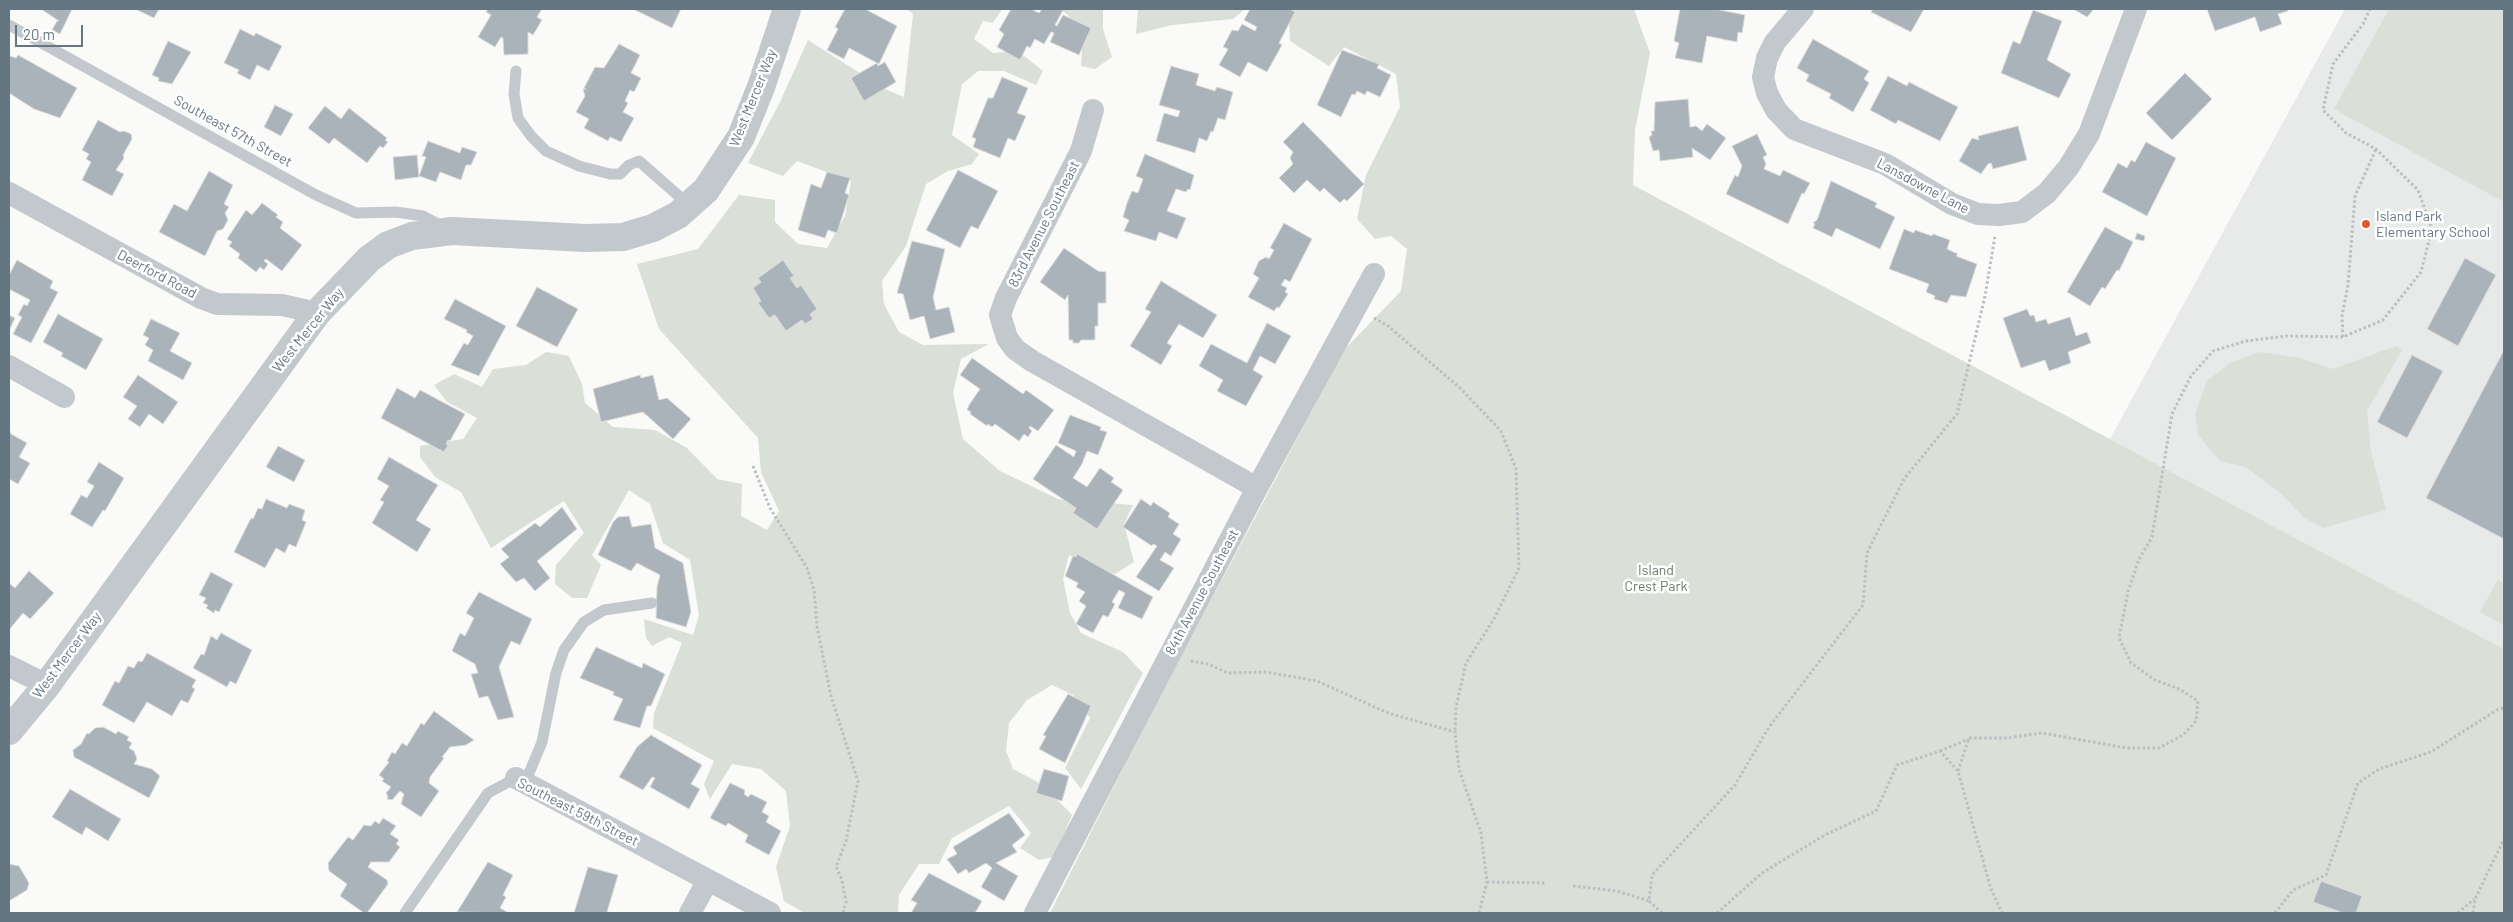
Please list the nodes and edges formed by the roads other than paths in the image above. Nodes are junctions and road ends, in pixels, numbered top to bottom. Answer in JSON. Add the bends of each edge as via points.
{"nodes":[{"id":1,"x":787,"y":9,"type":"edge"},
{"id":2,"x":1803,"y":9,"type":"edge"},
{"id":3,"x":2136,"y":9,"type":"edge"},
{"id":4,"x":9,"y":25,"type":"edge"},
{"id":5,"x":516,"y":71,"type":"dead end"},
{"id":6,"x":1093,"y":110,"type":"dead end"},
{"id":7,"x":9,"y":193,"type":"edge"},
{"id":8,"x":689,"y":205,"type":"junction"},
{"id":9,"x":452,"y":231,"type":"junction"},
{"id":10,"x":1374,"y":274,"type":"dead end"},
{"id":11,"x":317,"y":313,"type":"junction"},
{"id":12,"x":9,"y":366,"type":"edge"},
{"id":13,"x":64,"y":397,"type":"dead end"},
{"id":14,"x":1257,"y":488,"type":"junction"},
{"id":15,"x":652,"y":603,"type":"dead end"},
{"id":16,"x":9,"y":666,"type":"edge"},
{"id":17,"x":47,"y":685,"type":"junction"},
{"id":18,"x":9,"y":730,"type":"edge"},
{"id":19,"x":520,"y":780,"type":"junction"},
{"id":20,"x":708,"y":880,"type":"junction"},
{"id":21,"x":405,"y":913,"type":"edge"},
{"id":22,"x":690,"y":913,"type":"edge"},
{"id":23,"x":770,"y":913,"type":"edge"},
{"id":24,"x":1035,"y":913,"type":"edge"}],
"edges":[{"from":1,"to":8,"type":"street","name":"West Mercer Way","via":[[741,137],[706,190]]},
{"from":2,"to":3,"type":"street","name":"Lansdowne Lane","via":[[1775,42],[1763,76],[1776,110],[1794,129],[1885,164],[1952,204],[1978,214],[1999,215],[2022,212],[2047,194],[2068,168],[2089,134]]},
{"from":4,"to":9,"type":"lane","name":"Southeast 57th Street","via":[[340,206],[356,213],[396,212],[424,216]]},
{"from":5,"to":8,"type":"lane","via":[[514,94],[518,118],[546,151],[579,166],[610,174],[620,174],[639,161]]},
{"from":6,"to":14,"type":"street","name":"83rd Avenue Southeast","via":[[1081,151],[1006,298],[1000,315],[1007,338],[1015,350],[1032,361]]},
{"from":7,"to":11,"type":"street","name":"Deerford Road","via":[[201,298],[217,304],[282,306]]},
{"from":8,"to":9,"type":"street","name":"West Mercer Way","via":[[654,228],[623,237]]},
{"from":9,"to":11,"type":"street","name":"West Mercer Way","via":[[412,236],[388,245],[369,259]]},
{"from":10,"to":14,"type":"street","name":"84th Avenue Southeast"},
{"from":11,"to":17,"type":"street","name":"West Mercer Way"},
{"from":12,"to":13,"type":"street"},
{"from":14,"to":24,"type":"street","name":"84th Avenue Southeast"},
{"from":15,"to":19,"type":"lane","via":[[604,610],[584,622],[564,650],[542,742]]},
{"from":16,"to":17,"type":"street"},
{"from":17,"to":18,"type":"street","name":"West Mercer Way"},
{"from":19,"to":20,"type":"street","name":"Southeast 59th Street"},
{"from":19,"to":21,"type":"lane","name":"Southeast 59th Street","via":[[488,793]]},
{"from":20,"to":22,"type":"street"},
{"from":20,"to":23,"type":"street","name":"Southeast 59th Street"}]}
